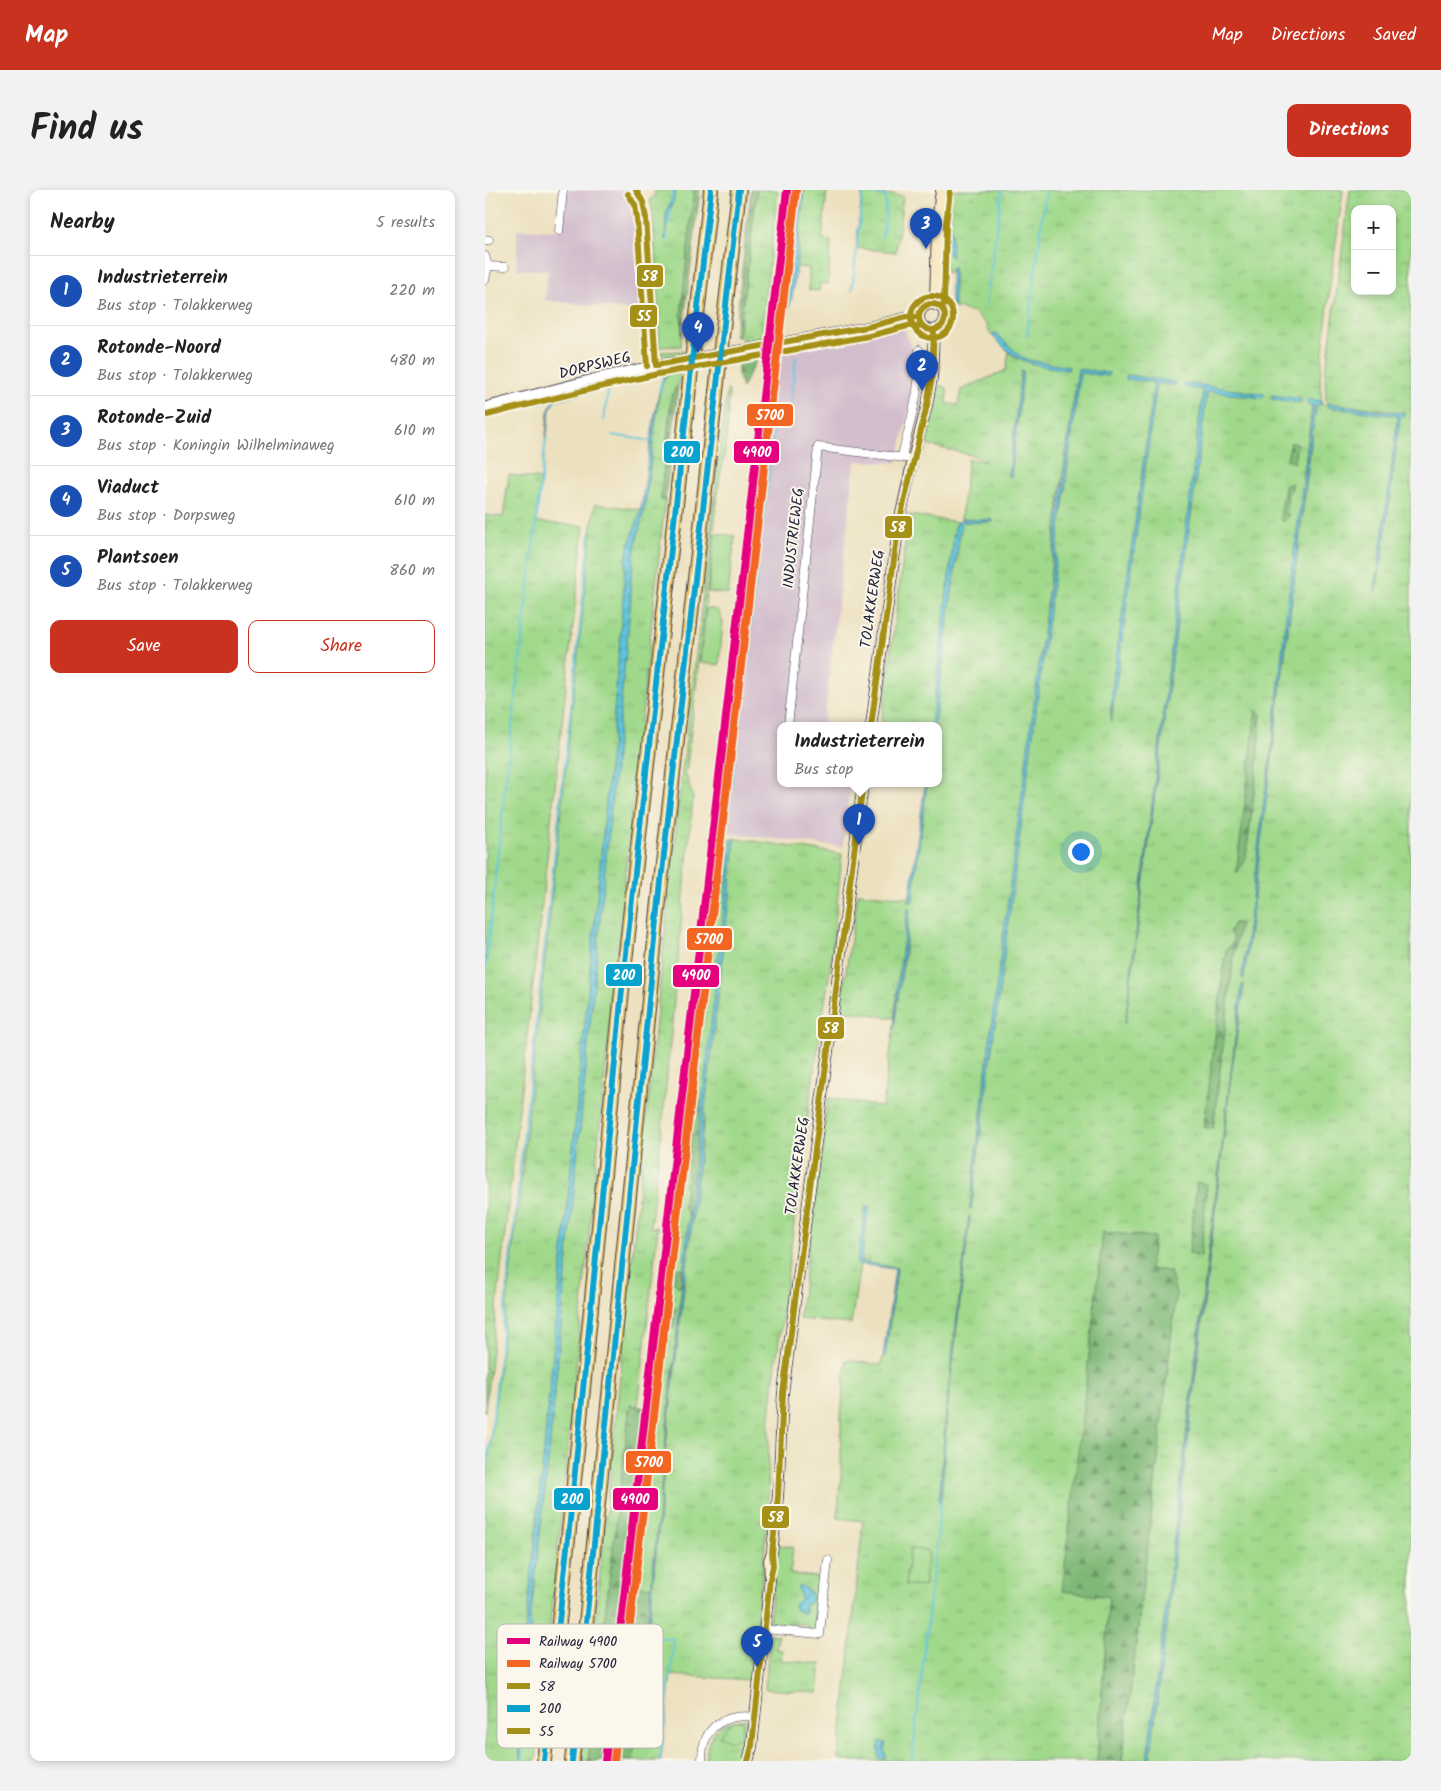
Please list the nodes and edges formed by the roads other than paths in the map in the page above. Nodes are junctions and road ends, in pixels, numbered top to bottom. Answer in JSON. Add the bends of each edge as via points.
{"nodes":[{"id":1,"x":563,"y":190,"type":"edge"},
{"id":2,"x":636,"y":190,"type":"edge"},
{"id":3,"x":711,"y":190,"type":"edge"},
{"id":4,"x":739,"y":190,"type":"edge"},
{"id":5,"x":941,"y":190,"type":"edge"},
{"id":6,"x":559,"y":231,"type":"dead end"},
{"id":7,"x":485,"y":256,"type":"edge"},
{"id":8,"x":488,"y":266,"type":"junction"},
{"id":9,"x":505,"y":267,"type":"dead end"},
{"id":10,"x":485,"y":280,"type":"edge"},
{"id":11,"x":935,"y":305,"type":"junction"},
{"id":12,"x":919,"y":316,"type":"junction"},
{"id":13,"x":934,"y":330,"type":"junction"},
{"id":14,"x":919,"y":350,"type":"dead end"},
{"id":15,"x":656,"y":366,"type":"junction"},
{"id":16,"x":485,"y":407,"type":"edge"},
{"id":17,"x":901,"y":456,"type":"junction"},
{"id":18,"x":913,"y":458,"type":"junction"},
{"id":19,"x":788,"y":722,"type":"edge"},
{"id":20,"x":872,"y":722,"type":"edge"},
{"id":21,"x":863,"y":787,"type":"edge"},
{"id":22,"x":828,"y":1560,"type":"dead end"},
{"id":23,"x":559,"y":1624,"type":"edge"},
{"id":24,"x":586,"y":1624,"type":"edge"},
{"id":25,"x":764,"y":1629,"type":"junction"},
{"id":26,"x":755,"y":1717,"type":"junction"},
{"id":27,"x":545,"y":1748,"type":"edge"},
{"id":28,"x":573,"y":1748,"type":"edge"},
{"id":29,"x":544,"y":1761,"type":"edge"},
{"id":30,"x":572,"y":1761,"type":"edge"},
{"id":31,"x":702,"y":1761,"type":"edge"},
{"id":32,"x":747,"y":1761,"type":"edge"}],
"edges":[{"from":1,"to":6,"type":"street"},
{"from":2,"to":15,"type":"street","via":[[643,202],[646,218]]},
{"from":3,"to":23,"type":"highway","bridge":true,"via":[[653,694]]},
{"from":4,"to":24,"type":"highway","bridge":true,"via":[[663,862]]},
{"from":5,"to":11,"type":"main road"},
{"from":7,"to":8,"type":"street"},
{"from":8,"to":9,"type":"street"},
{"from":8,"to":10,"type":"street"},
{"from":11,"to":12,"type":"main road","via":[[924,307]]},
{"from":11,"to":13,"type":"main road","via":[[945,316],[943,324]]},
{"from":12,"to":13,"type":"main road","via":[[923,326]]},
{"from":12,"to":15,"type":"street","name":"DORPSWEG"},
{"from":13,"to":18,"type":"main road","name":"TOLAKKERWEG","via":[[932,377]]},
{"from":14,"to":17,"type":"street","via":[[921,368]]},
{"from":15,"to":16,"type":"street","name":"DORPSWEG"},
{"from":17,"to":18,"type":"street","name":"INDUSTRIEWEG"},
{"from":17,"to":19,"type":"street","name":"INDUSTRIEWEG","via":[[818,447]]},
{"from":18,"to":20,"type":"main road","name":"TOLAKKERWEG","via":[[894,553]]},
{"from":21,"to":25,"type":"main road","name":"TOLAKKERWEG","via":[[783,1393],[773,1574]]},
{"from":22,"to":25,"type":"street","via":[[820,1634]]},
{"from":25,"to":26,"type":"main road","name":"TOLAKKERWEG"},
{"from":26,"to":31,"type":"street","via":[[727,1718],[710,1730],[704,1742]]},
{"from":26,"to":32,"type":"main road","name":"TOLAKKERWEG"},
{"from":27,"to":29,"type":"highway","bridge":true},
{"from":28,"to":30,"type":"highway","bridge":true}]}
